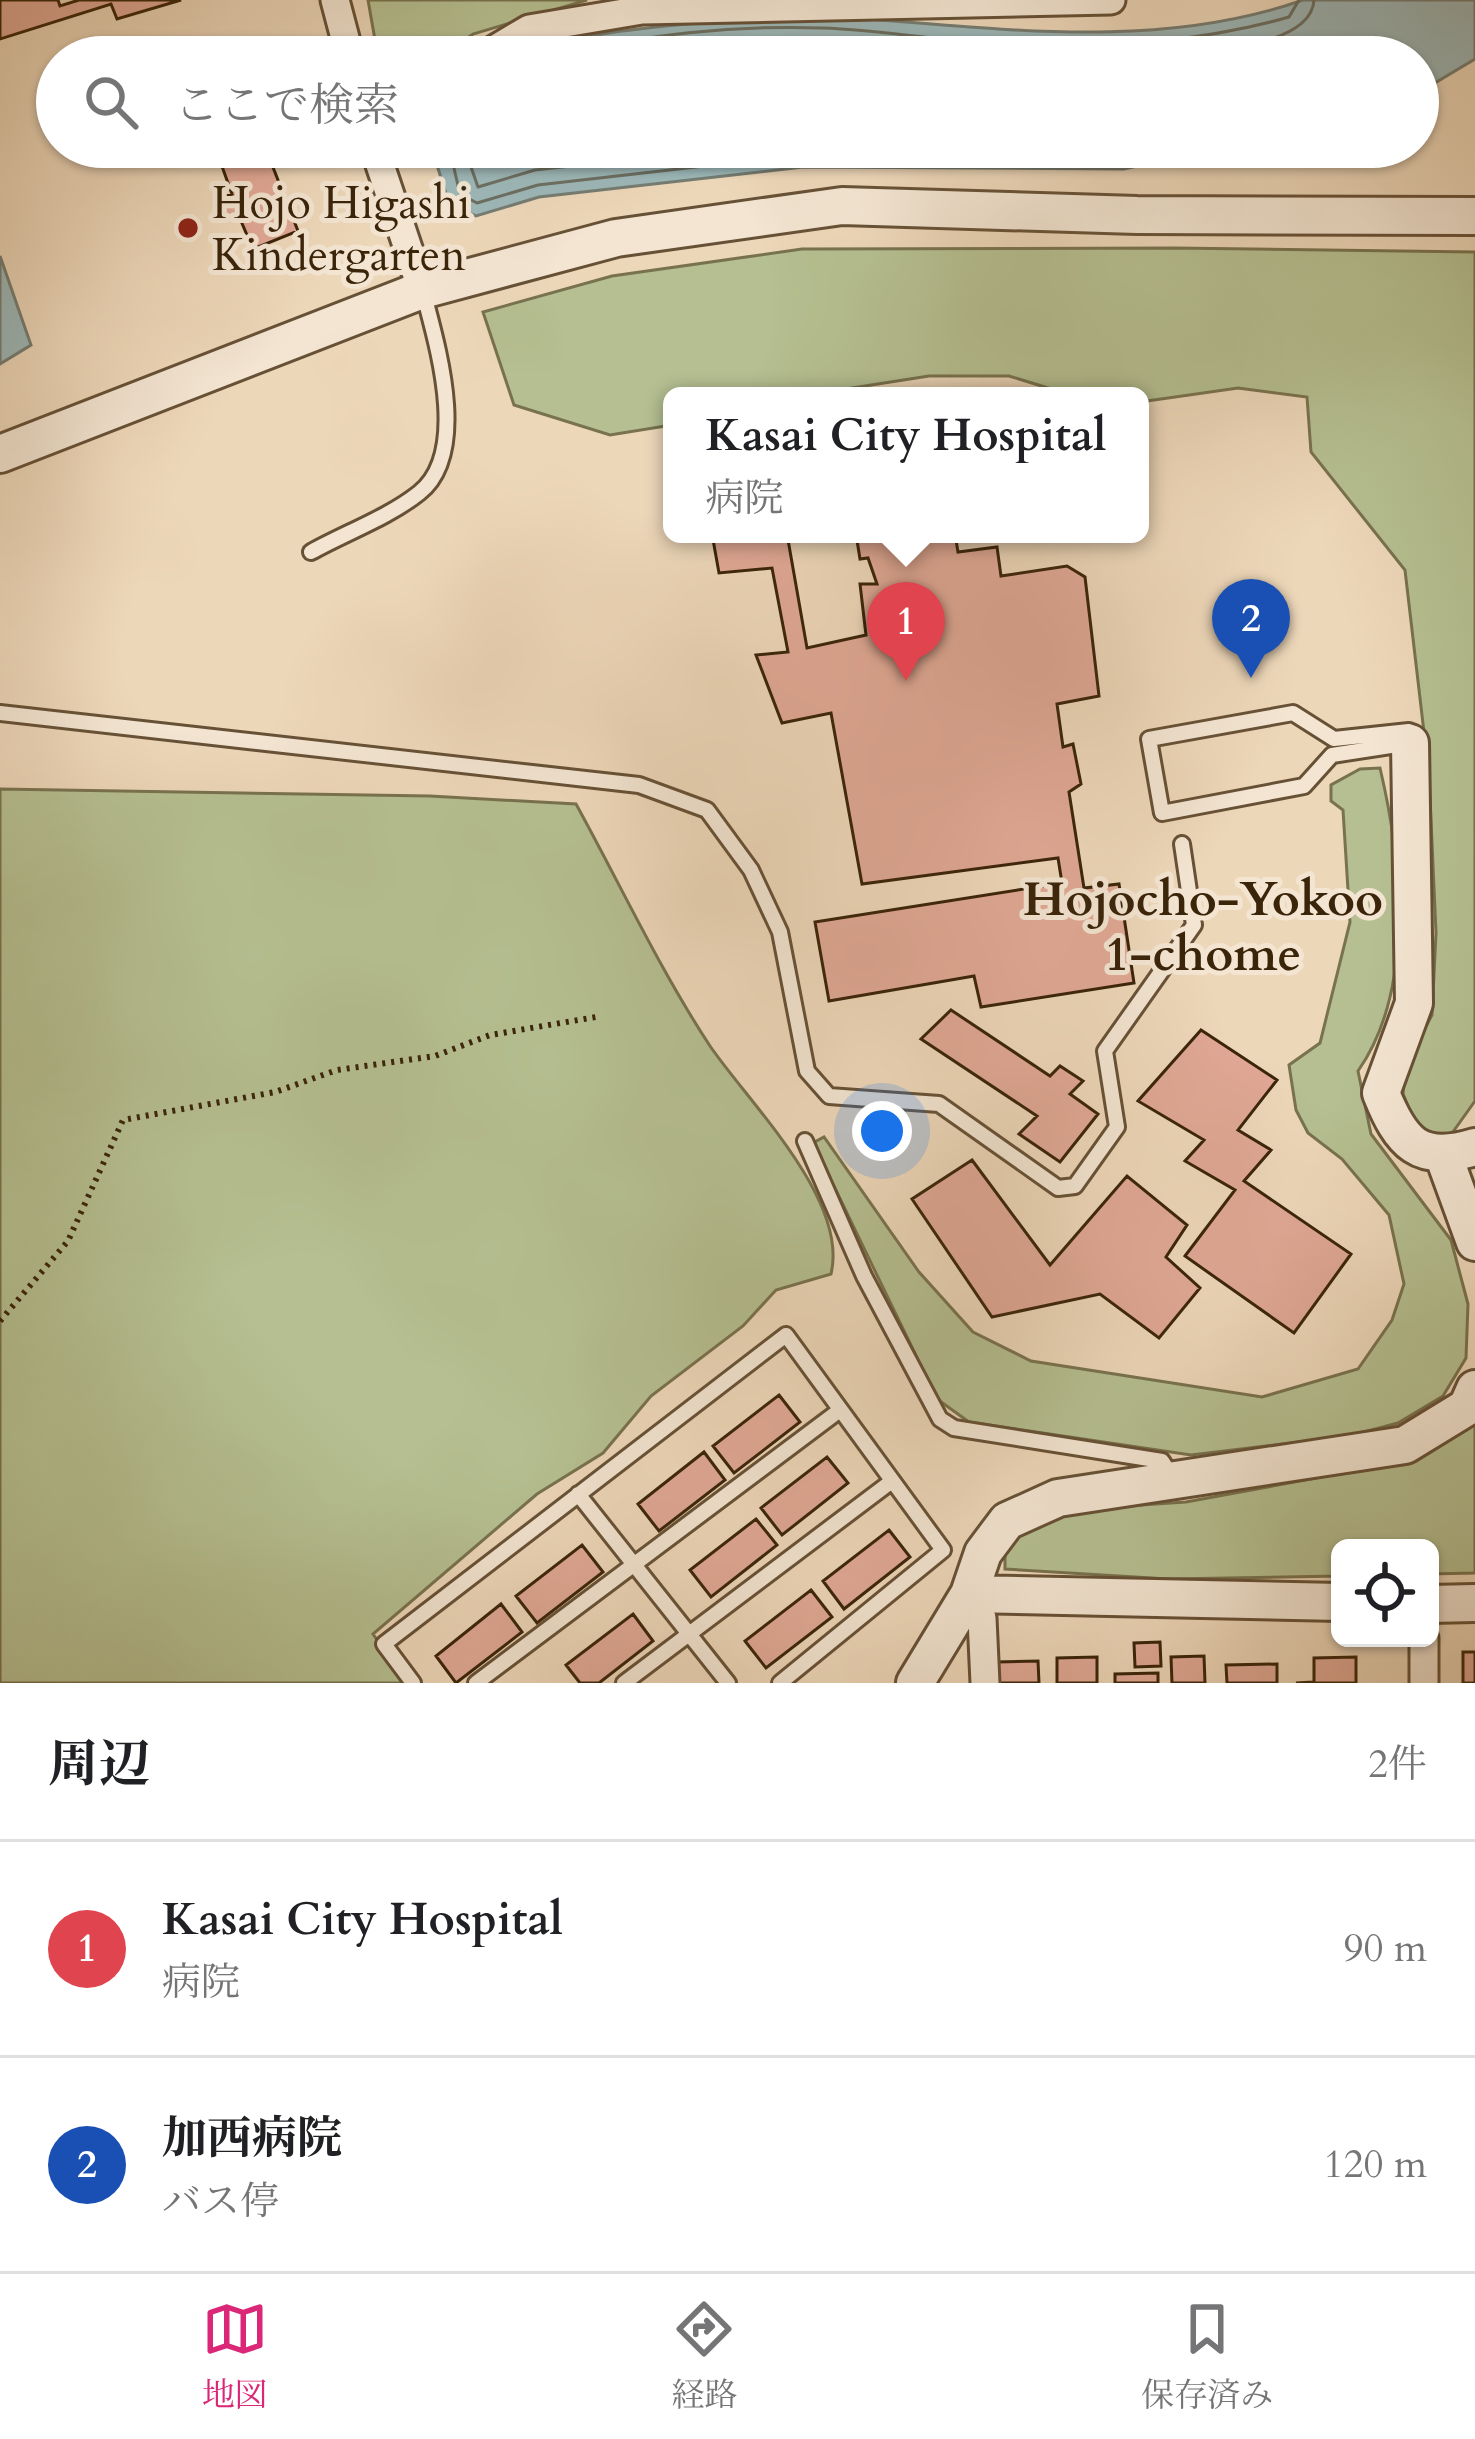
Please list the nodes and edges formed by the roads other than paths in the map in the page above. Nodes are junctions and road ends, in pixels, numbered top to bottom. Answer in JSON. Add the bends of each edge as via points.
{"nodes":[{"id":1,"x":335,"y":0,"type":"edge"},
{"id":2,"x":1111,"y":0,"type":"edge"},
{"id":3,"x":344,"y":36,"type":"edge"},
{"id":4,"x":518,"y":36,"type":"edge"},
{"id":5,"x":381,"y":168,"type":"edge"},
{"id":6,"x":1475,"y":216,"type":"edge"},
{"id":7,"x":422,"y":290,"type":"junction"},
{"id":8,"x":0,"y":454,"type":"edge"},
{"id":9,"x":311,"y":552,"type":"dead end"},
{"id":10,"x":0,"y":713,"type":"edge"},
{"id":11,"x":1410,"y":743,"type":"junction"},
{"id":12,"x":1182,"y":844,"type":"dead end"},
{"id":13,"x":805,"y":1141,"type":"dead end"},
{"id":14,"x":1460,"y":1152,"type":"edge"},
{"id":15,"x":1475,"y":1242,"type":"edge"},
{"id":16,"x":1475,"y":1389,"type":"edge"},
{"id":17,"x":840,"y":1410,"type":"junction"},
{"id":18,"x":892,"y":1480,"type":"junction"},
{"id":19,"x":1175,"y":1482,"type":"junction"},
{"id":20,"x":578,"y":1494,"type":"junction"},
{"id":21,"x":636,"y":1566,"type":"junction"},
{"id":22,"x":969,"y":1594,"type":"junction"},
{"id":23,"x":1331,"y":1602,"type":"edge"},
{"id":24,"x":1475,"y":1603,"type":"edge"},
{"id":25,"x":1439,"y":1604,"type":"edge"},
{"id":26,"x":691,"y":1634,"type":"junction"},
{"id":27,"x":1424,"y":1647,"type":"edge"},
{"id":28,"x":413,"y":1683,"type":"edge"},
{"id":29,"x":476,"y":1683,"type":"edge"},
{"id":30,"x":624,"y":1683,"type":"edge"},
{"id":31,"x":728,"y":1683,"type":"edge"},
{"id":32,"x":779,"y":1683,"type":"edge"},
{"id":33,"x":915,"y":1683,"type":"edge"},
{"id":34,"x":985,"y":1683,"type":"edge"},
{"id":35,"x":1424,"y":1683,"type":"edge"}],
"edges":[{"from":1,"to":3,"type":"street"},
{"from":2,"to":4,"type":"street","via":[[642,10]]},
{"from":5,"to":7,"type":"street"},
{"from":6,"to":7,"type":"street","via":[[842,206],[616,238]]},
{"from":7,"to":8,"type":"street"},
{"from":7,"to":9,"type":"lane","via":[[446,392],[446,440],[423,491]]},
{"from":10,"to":12,"type":"lane","via":[[639,785],[707,810],[751,870],[780,932],[807,1071],[829,1096],[939,1104],[1058,1188],[1075,1186],[1117,1127],[1105,1051],[1194,925]]},
{"from":11,"to":11,"type":"lane","via":[[1332,755],[1304,786],[1162,813],[1149,739],[1293,713],[1334,739],[1409,731]]},
{"from":11,"to":14,"type":"street","via":[[1414,1003],[1381,1094],[1398,1134]]},
{"from":13,"to":19,"type":"lane","via":[[940,1419],[954,1428],[1162,1462]]},
{"from":14,"to":15,"type":"street"},
{"from":16,"to":19,"type":"street","via":[[1467,1407],[1405,1445]]},
{"from":17,"to":18,"type":"lane"},
{"from":17,"to":20,"type":"lane","via":[[786,1336]]},
{"from":17,"to":21,"type":"lane"},
{"from":18,"to":26,"type":"lane"},
{"from":18,"to":32,"type":"lane","via":[[943,1550]]},
{"from":19,"to":22,"type":"street","via":[[1058,1498],[1006,1521],[983,1553]]},
{"from":20,"to":21,"type":"lane"},
{"from":20,"to":28,"type":"lane","via":[[384,1644]]},
{"from":21,"to":26,"type":"lane"},
{"from":21,"to":29,"type":"lane"},
{"from":22,"to":23,"type":"street"},
{"from":22,"to":33,"type":"street"},
{"from":22,"to":34,"type":"street","via":[[982,1618]]},
{"from":24,"to":25,"type":"street"},
{"from":26,"to":30,"type":"lane"},
{"from":26,"to":31,"type":"lane"},
{"from":27,"to":35,"type":"street"}]}
